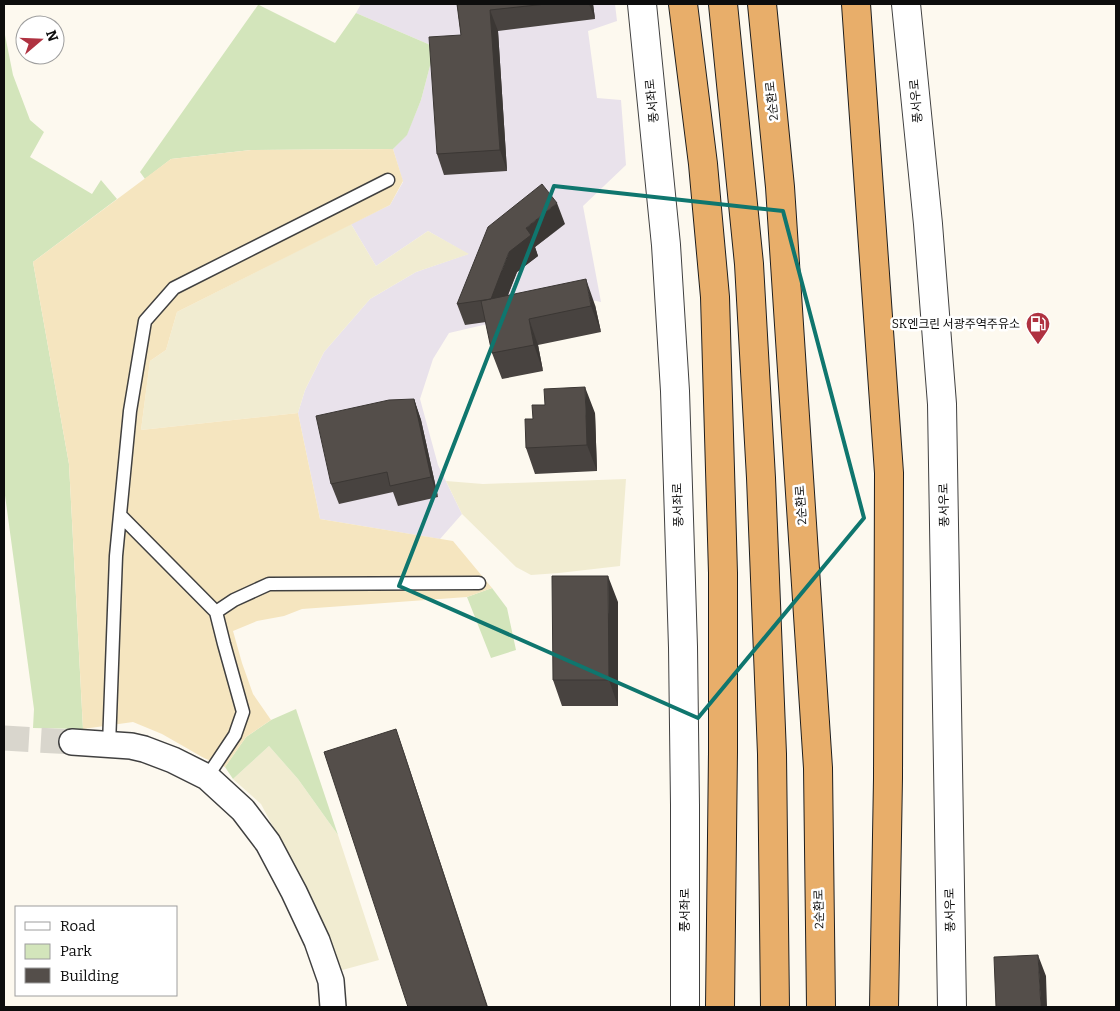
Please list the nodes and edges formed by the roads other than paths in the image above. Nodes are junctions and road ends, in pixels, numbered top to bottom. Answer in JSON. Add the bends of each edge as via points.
{"nodes":[{"id":1,"x":642,"y":4,"type":"edge"},
{"id":2,"x":683,"y":4,"type":"edge"},
{"id":3,"x":723,"y":4,"type":"edge"},
{"id":4,"x":762,"y":4,"type":"edge"},
{"id":5,"x":856,"y":4,"type":"edge"},
{"id":6,"x":906,"y":4,"type":"edge"},
{"id":7,"x":388,"y":180,"type":"dead end"},
{"id":8,"x":120,"y":515,"type":"junction"},
{"id":9,"x":480,"y":583,"type":"dead end"},
{"id":10,"x":216,"y":612,"type":"junction"},
{"id":11,"x":72,"y":742,"type":"tunnel mouth"},
{"id":12,"x":109,"y":745,"type":"junction"},
{"id":13,"x":207,"y":776,"type":"junction"},
{"id":14,"x":333,"y":1007,"type":"edge"},
{"id":15,"x":685,"y":1007,"type":"edge"},
{"id":16,"x":720,"y":1007,"type":"edge"},
{"id":17,"x":775,"y":1007,"type":"edge"},
{"id":18,"x":821,"y":1007,"type":"edge"},
{"id":19,"x":884,"y":1007,"type":"edge"},
{"id":20,"x":952,"y":1007,"type":"edge"}],
"edges":[{"from":1,"to":15,"type":"street","name":"풍서좌로","via":[[666,245],[675,391],[683,647]]},
{"from":2,"to":16,"type":"highway","via":[[703,164],[715,307],[723,573]]},
{"from":3,"to":17,"type":"highway","via":[[748,264],[761,478],[772,754]]},
{"from":4,"to":18,"type":"highway","name":"2순환로","via":[[780,187],[818,768]]},
{"from":5,"to":19,"type":"highway","via":[[888,473]]},
{"from":6,"to":20,"type":"street","name":"풍서우로","via":[[942,404]]},
{"from":7,"to":8,"type":"lane","via":[[174,288],[145,321],[130,411]]},
{"from":8,"to":10,"type":"lane"},
{"from":8,"to":12,"type":"lane","via":[[115,566]]},
{"from":9,"to":10,"type":"lane","via":[[269,584]]},
{"from":10,"to":13,"type":"lane","via":[[242,712],[235,736]]},
{"from":11,"to":12,"type":"street"},
{"from":12,"to":13,"type":"street","via":[[144,749]]},
{"from":13,"to":14,"type":"street","via":[[243,810],[268,843],[318,941],[331,981]]}]}
